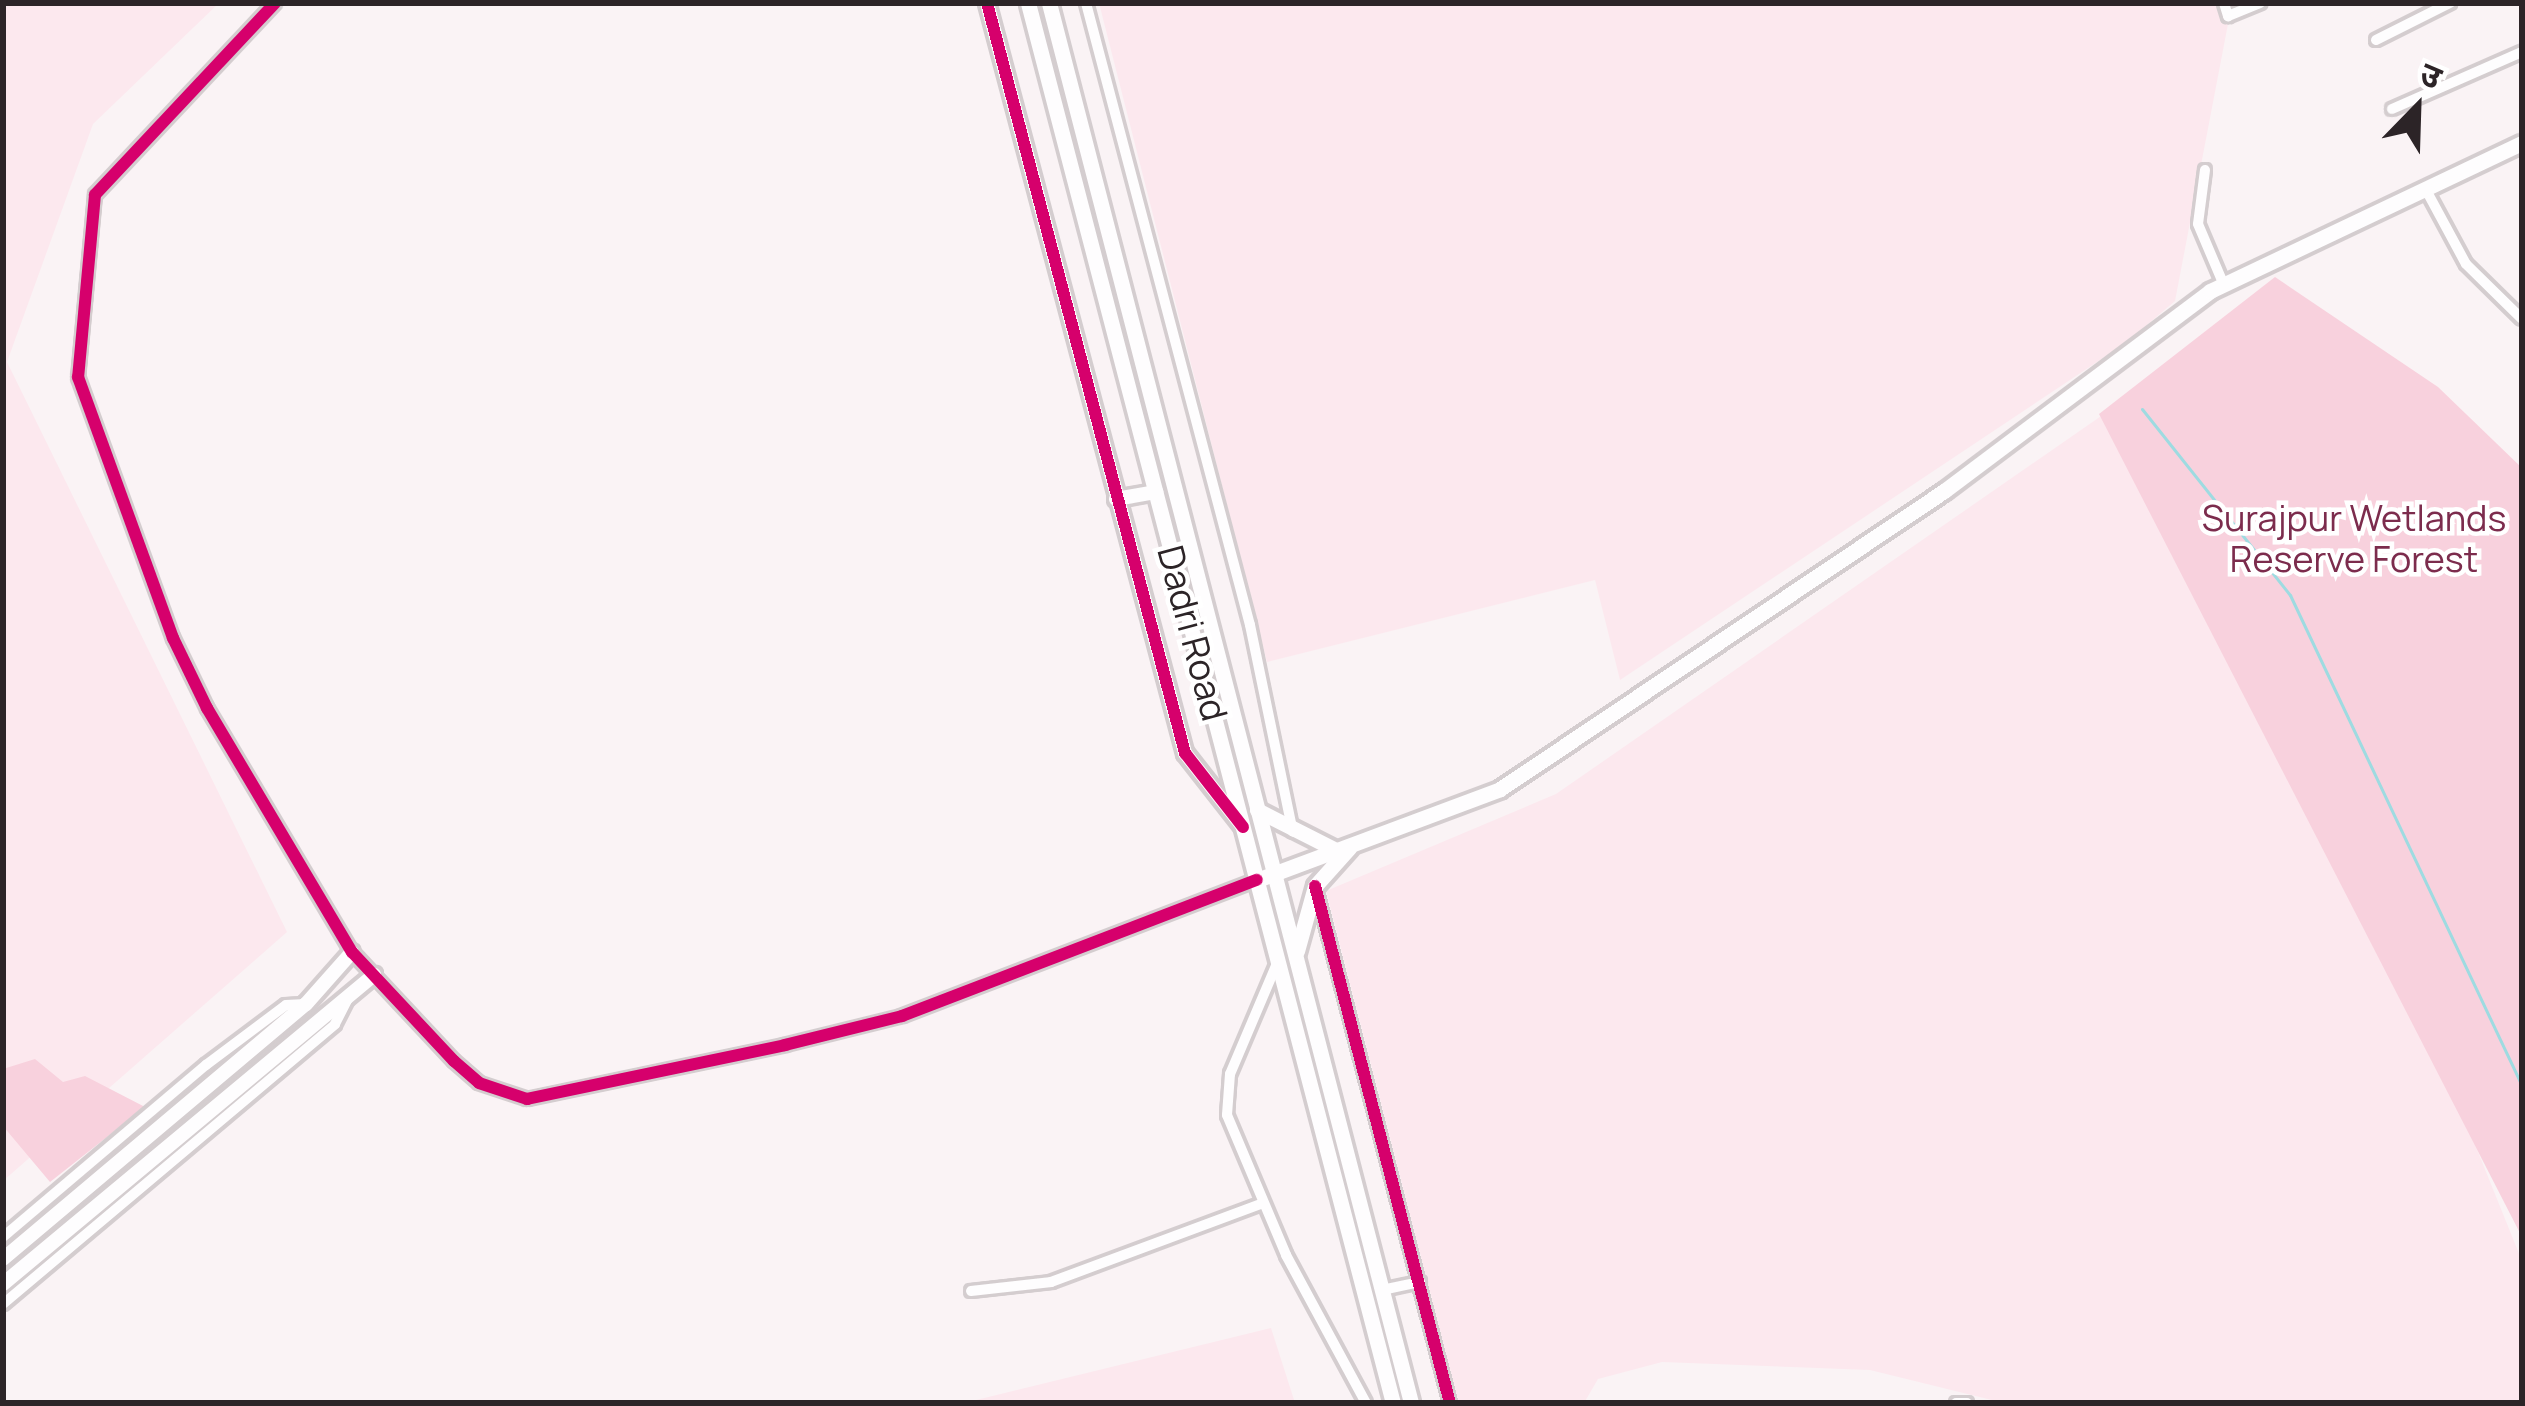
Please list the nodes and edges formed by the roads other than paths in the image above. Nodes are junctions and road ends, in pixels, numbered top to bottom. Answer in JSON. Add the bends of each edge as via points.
{"nodes":[{"id":1,"x":275,"y":3,"type":"edge"},
{"id":2,"x":987,"y":3,"type":"edge"},
{"id":3,"x":1028,"y":3,"type":"edge"},
{"id":4,"x":1049,"y":3,"type":"edge"},
{"id":5,"x":1086,"y":3,"type":"edge"},
{"id":6,"x":2224,"y":3,"type":"edge"},
{"id":7,"x":2261,"y":3,"type":"edge"},
{"id":8,"x":2450,"y":3,"type":"edge"},
{"id":9,"x":2376,"y":40,"type":"dead end"},
{"id":10,"x":2522,"y":52,"type":"edge"},
{"id":11,"x":2392,"y":109,"type":"dead end"},
{"id":12,"x":2522,"y":143,"type":"edge"},
{"id":13,"x":2206,"y":170,"type":"dead end"},
{"id":14,"x":2425,"y":188,"type":"junction"},
{"id":15,"x":2224,"y":283,"type":"junction"},
{"id":16,"x":2522,"y":320,"type":"edge"},
{"id":17,"x":1156,"y":492,"type":"junction"},
{"id":18,"x":1116,"y":499,"type":"junction"},
{"id":19,"x":1257,"y":811,"type":"junction"},
{"id":20,"x":1243,"y":826,"type":"junction"},
{"id":21,"x":1293,"y":832,"type":"junction"},
{"id":22,"x":1352,"y":844,"type":"junction"},
{"id":23,"x":1334,"y":849,"type":"junction"},
{"id":24,"x":1265,"y":877,"type":"junction"},
{"id":25,"x":1316,"y":886,"type":"junction"},
{"id":26,"x":352,"y":952,"type":"junction"},
{"id":27,"x":1286,"y":959,"type":"junction"},
{"id":28,"x":374,"y":976,"type":"junction"},
{"id":29,"x":349,"y":997,"type":"junction"},
{"id":30,"x":306,"y":1004,"type":"junction"},
{"id":31,"x":1261,"y":1204,"type":"junction"},
{"id":32,"x":3,"y":1237,"type":"edge"},
{"id":33,"x":3,"y":1259,"type":"edge"},
{"id":34,"x":1420,"y":1282,"type":"junction"},
{"id":35,"x":3,"y":1284,"type":"edge"},
{"id":36,"x":1391,"y":1288,"type":"junction"},
{"id":37,"x":971,"y":1291,"type":"dead end"},
{"id":38,"x":3,"y":1304,"type":"edge"},
{"id":39,"x":1366,"y":1403,"type":"edge"},
{"id":40,"x":1393,"y":1403,"type":"edge"},
{"id":41,"x":1411,"y":1403,"type":"edge"},
{"id":42,"x":1450,"y":1403,"type":"edge"},
{"id":43,"x":1956,"y":1403,"type":"edge"},
{"id":44,"x":1967,"y":1403,"type":"edge"}],
"edges":[{"from":1,"to":26,"type":"street","via":[[95,195],[78,377],[172,638]]},
{"from":2,"to":18,"type":"street"},
{"from":3,"to":17,"type":"main road","name":"Dadri Road"},
{"from":4,"to":19,"type":"main road","name":"Dadri Road"},
{"from":5,"to":21,"type":"street","via":[[1250,625]]},
{"from":6,"to":7,"type":"street","via":[[2228,16]]},
{"from":8,"to":9,"type":"street"},
{"from":10,"to":11,"type":"street"},
{"from":12,"to":14,"type":"main road"},
{"from":13,"to":15,"type":"street","via":[[2198,224]]},
{"from":14,"to":15,"type":"main road"},
{"from":14,"to":16,"type":"street","via":[[2466,264]]},
{"from":15,"to":22,"type":"main road","via":[[1944,491],[1525,775]]},
{"from":17,"to":18,"type":"street"},
{"from":17,"to":20,"type":"main road","name":"Dadri Road"},
{"from":18,"to":20,"type":"street","via":[[1185,753]]},
{"from":19,"to":21,"type":"main road"},
{"from":19,"to":24,"type":"main road","name":"Dadri Road"},
{"from":20,"to":24,"type":"main road","name":"Dadri Road"},
{"from":21,"to":23,"type":"main road"},
{"from":22,"to":23,"type":"main road"},
{"from":22,"to":25,"type":"main road"},
{"from":23,"to":24,"type":"main road"},
{"from":24,"to":27,"type":"main road","name":"Dadri Road"},
{"from":24,"to":28,"type":"street","via":[[902,1016],[527,1099],[479,1083]]},
{"from":25,"to":27,"type":"main road"},
{"from":25,"to":34,"type":"street"},
{"from":26,"to":28,"type":"street"},
{"from":26,"to":30,"type":"street"},
{"from":27,"to":31,"type":"street","via":[[1228,1082],[1227,1115]]},
{"from":27,"to":36,"type":"main road","name":"Dadri Road"},
{"from":27,"to":40,"type":"main road","name":"Dadri Road"},
{"from":28,"to":29,"type":"street"},
{"from":29,"to":35,"type":"street"},
{"from":29,"to":38,"type":"street","via":[[335,1024]]},
{"from":30,"to":32,"type":"street","via":[[286,1005],[206,1065]]},
{"from":30,"to":33,"type":"street"},
{"from":31,"to":37,"type":"street","via":[[1051,1282]]},
{"from":31,"to":39,"type":"street"},
{"from":34,"to":36,"type":"street"},
{"from":34,"to":42,"type":"street"},
{"from":36,"to":41,"type":"main road","name":"Dadri Road"},
{"from":43,"to":44,"type":"street"}]}
